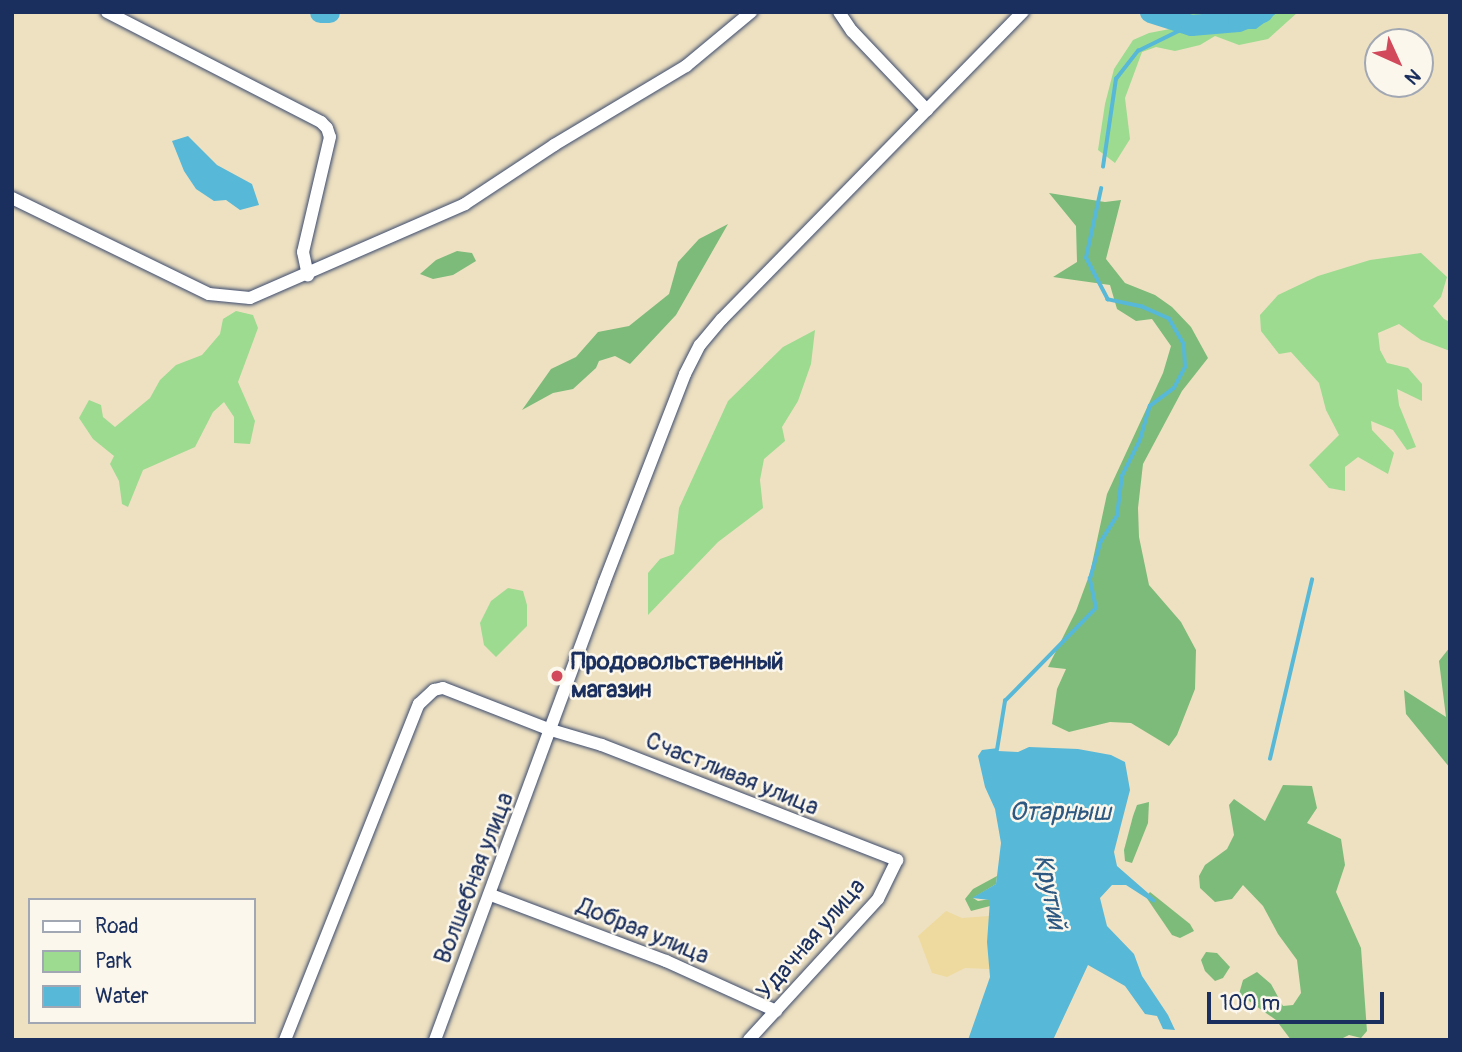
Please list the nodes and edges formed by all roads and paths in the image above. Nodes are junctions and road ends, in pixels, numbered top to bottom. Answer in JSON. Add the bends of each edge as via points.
{"nodes":[{"id":1,"x":107,"y":12,"type":"edge"},
{"id":2,"x":751,"y":12,"type":"edge"},
{"id":3,"x":839,"y":12,"type":"edge"},
{"id":4,"x":1023,"y":12,"type":"edge"},
{"id":5,"x":927,"y":110,"type":"junction"},
{"id":6,"x":12,"y":198,"type":"edge"},
{"id":7,"x":308,"y":275,"type":"junction"},
{"id":8,"x":551,"y":730,"type":"junction"},
{"id":9,"x":897,"y":860,"type":"joint"},
{"id":10,"x":491,"y":895,"type":"junction"},
{"id":11,"x":776,"y":1011,"type":"junction"},
{"id":12,"x":285,"y":1040,"type":"edge"},
{"id":13,"x":435,"y":1040,"type":"edge"},
{"id":14,"x":749,"y":1040,"type":"edge"}],
"edges":[{"from":1,"to":7,"type":"street","via":[[327,128],[330,137],[303,252]]},
{"from":2,"to":7,"type":"street","via":[[686,66],[465,204]]},
{"from":3,"to":5,"type":"street"},
{"from":4,"to":5,"type":"street","name":"Волшебная улица"},
{"from":5,"to":8,"type":"street","name":"Волшебная улица","via":[[700,345],[604,583]]},
{"from":6,"to":7,"type":"street","via":[[209,295],[250,298]]},
{"from":8,"to":9,"type":"street","name":"Счастливая улица","via":[[602,745]]},
{"from":8,"to":10,"type":"street","name":"Волшебная улица"},
{"from":8,"to":12,"type":"street","name":"Счастливая улица","via":[[443,688],[425,696]]},
{"from":9,"to":11,"type":"street","name":"Удачная улица","via":[[878,899]]},
{"from":10,"to":11,"type":"street","name":"Добрая улица","via":[[666,961]]},
{"from":10,"to":13,"type":"street","name":"Волшебная улица"},
{"from":11,"to":14,"type":"street","name":"Удачная улица"}]}
